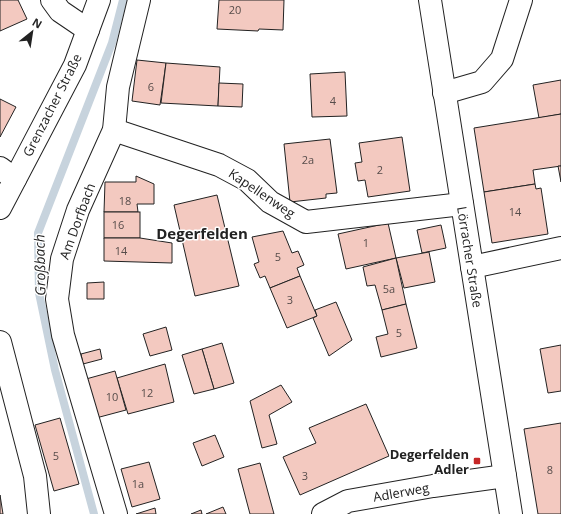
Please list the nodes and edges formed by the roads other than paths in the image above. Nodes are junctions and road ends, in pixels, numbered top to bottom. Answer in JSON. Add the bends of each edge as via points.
{"nodes":[{"id":1,"x":52,"y":0,"type":"edge"},
{"id":2,"x":99,"y":0,"type":"edge"},
{"id":3,"x":139,"y":0,"type":"edge"},
{"id":4,"x":430,"y":0,"type":"edge"},
{"id":5,"x":521,"y":0,"type":"edge"},
{"id":6,"x":88,"y":30,"type":"junction"},
{"id":7,"x":444,"y":93,"type":"junction"},
{"id":8,"x":114,"y":130,"type":"junction"},
{"id":9,"x":8,"y":173,"type":"edge"},
{"id":10,"x":462,"y":204,"type":"junction"},
{"id":11,"x":0,"y":208,"type":"edge"},
{"id":12,"x":561,"y":248,"type":"edge"},
{"id":13,"x":472,"y":267,"type":"junction"},
{"id":14,"x":0,"y":342,"type":"edge"},
{"id":15,"x":505,"y":476,"type":"junction"},
{"id":16,"x":39,"y":514,"type":"edge"},
{"id":17,"x":116,"y":514,"type":"edge"},
{"id":18,"x":323,"y":514,"type":"edge"},
{"id":19,"x":511,"y":514,"type":"edge"}],
"edges":[{"from":1,"to":6,"type":"street","via":[[60,11]]},
{"from":2,"to":6,"type":"street","name":"Grenzacher Straße"},
{"from":3,"to":8,"type":"street","name":"Am Dorfbach","via":[[118,87]]},
{"from":4,"to":7,"type":"street","name":"Lörracher Straße"},
{"from":5,"to":7,"type":"street","via":[[502,59],[482,82]]},
{"from":6,"to":9,"type":"street","name":"Grenzacher Straße","via":[[75,65]]},
{"from":7,"to":10,"type":"street","name":"Lörracher Straße"},
{"from":8,"to":10,"type":"street","name":"Kapellenweg","via":[[219,165],[247,180],[270,202],[306,222]]},
{"from":8,"to":17,"type":"street","name":"Am Dorfbach","via":[[73,224],[62,259],[57,299],[63,335]]},
{"from":9,"to":11,"type":"street","name":"Grenzacher Straße"},
{"from":10,"to":13,"type":"street","name":"Lörracher Straße"},
{"from":12,"to":13,"type":"street"},
{"from":13,"to":15,"type":"street","name":"Lörracher Straße"},
{"from":14,"to":16,"type":"street","via":[[35,476]]},
{"from":15,"to":18,"type":"street","name":"Adlerweg","via":[[348,501]]},
{"from":15,"to":19,"type":"street","name":"Lörracher Straße"}]}
